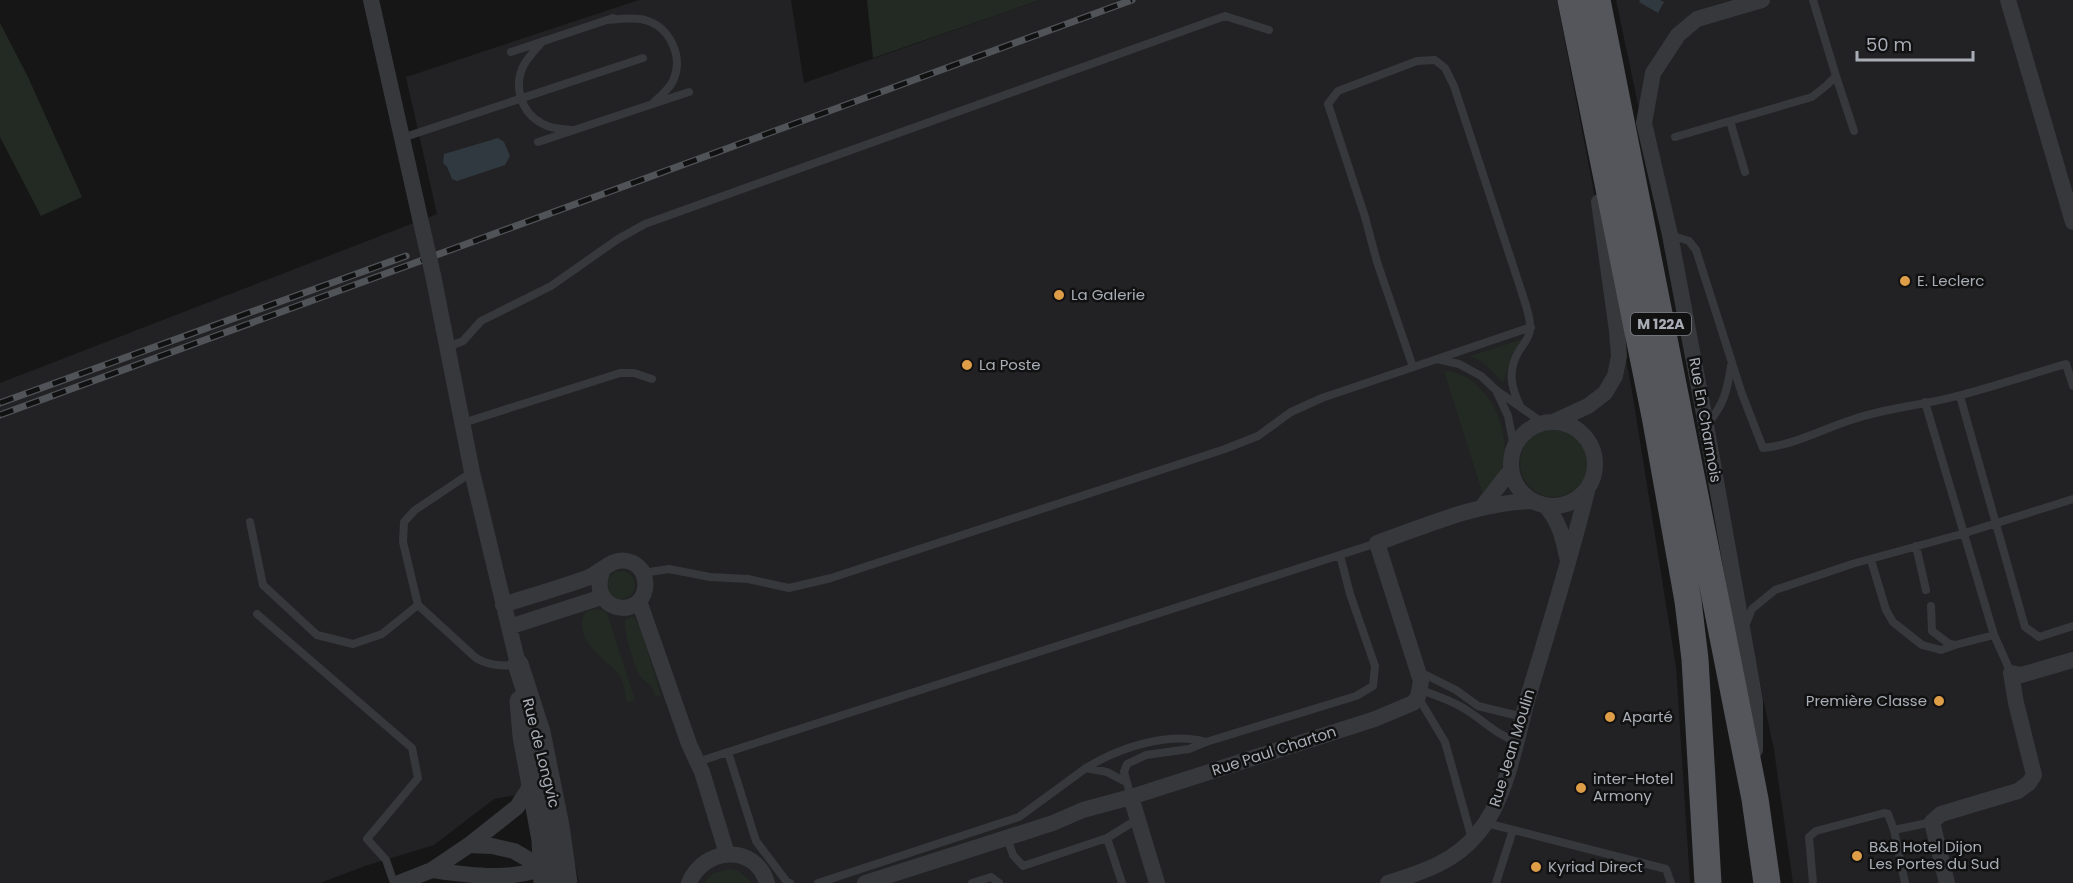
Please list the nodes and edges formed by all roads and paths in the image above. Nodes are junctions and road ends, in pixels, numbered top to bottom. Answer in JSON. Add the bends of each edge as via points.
{"nodes":[{"id":1,"x":371,"y":0,"type":"edge"},
{"id":2,"x":1571,"y":0,"type":"edge"},
{"id":3,"x":1597,"y":0,"type":"edge"},
{"id":4,"x":1762,"y":0,"type":"edge"},
{"id":5,"x":1813,"y":0,"type":"edge"},
{"id":6,"x":2008,"y":0,"type":"edge"},
{"id":7,"x":627,"y":14,"type":"dead end"},
{"id":8,"x":607,"y":20,"type":"junction"},
{"id":9,"x":1269,"y":30,"type":"dead end"},
{"id":10,"x":543,"y":42,"type":"junction"},
{"id":11,"x":511,"y":52,"type":"dead end"},
{"id":12,"x":643,"y":58,"type":"dead end"},
{"id":13,"x":1836,"y":76,"type":"junction"},
{"id":14,"x":689,"y":92,"type":"dead end"},
{"id":15,"x":521,"y":99,"type":"junction"},
{"id":16,"x":652,"y":104,"type":"junction"},
{"id":17,"x":1594,"y":115,"type":"junction"},
{"id":18,"x":1730,"y":121,"type":"junction"},
{"id":19,"x":574,"y":130,"type":"junction"},
{"id":20,"x":1854,"y":131,"type":"dead end"},
{"id":21,"x":1675,"y":137,"type":"dead end"},
{"id":22,"x":402,"y":138,"type":"junction"},
{"id":23,"x":538,"y":142,"type":"dead end"},
{"id":24,"x":1745,"y":172,"type":"dead end"},
{"id":25,"x":2073,"y":222,"type":"edge"},
{"id":26,"x":1670,"y":235,"type":"junction"},
{"id":27,"x":1531,"y":327,"type":"junction"},
{"id":28,"x":448,"y":347,"type":"junction"},
{"id":29,"x":1437,"y":359,"type":"junction"},
{"id":30,"x":1731,"y":362,"type":"junction"},
{"id":31,"x":1413,"y":368,"type":"junction"},
{"id":32,"x":652,"y":379,"type":"dead end"},
{"id":33,"x":2073,"y":386,"type":"edge"},
{"id":34,"x":1496,"y":390,"type":"junction"},
{"id":35,"x":1960,"y":396,"type":"junction"},
{"id":36,"x":1925,"y":402,"type":"junction"},
{"id":37,"x":1520,"y":406,"type":"junction"},
{"id":38,"x":1548,"y":422,"type":"junction"},
{"id":39,"x":463,"y":423,"type":"junction"},
{"id":40,"x":1706,"y":425,"type":"junction"},
{"id":41,"x":1514,"y":447,"type":"junction"},
{"id":42,"x":1511,"y":470,"type":"junction"},
{"id":43,"x":472,"y":472,"type":"junction"},
{"id":44,"x":1588,"y":487,"type":"junction"},
{"id":45,"x":2073,"y":499,"type":"edge"},
{"id":46,"x":1539,"y":503,"type":"junction"},
{"id":47,"x":1482,"y":507,"type":"junction"},
{"id":48,"x":250,"y":522,"type":"dead end"},
{"id":49,"x":1994,"y":522,"type":"junction"},
{"id":50,"x":1965,"y":533,"type":"junction"},
{"id":51,"x":1377,"y":543,"type":"junction"},
{"id":52,"x":1916,"y":546,"type":"junction"},
{"id":53,"x":1340,"y":555,"type":"junction"},
{"id":54,"x":1568,"y":558,"type":"junction"},
{"id":55,"x":1871,"y":560,"type":"junction"},
{"id":56,"x":602,"y":572,"type":"junction"},
{"id":57,"x":643,"y":573,"type":"junction"},
{"id":58,"x":1926,"y":590,"type":"dead end"},
{"id":59,"x":602,"y":597,"type":"junction"},
{"id":60,"x":639,"y":601,"type":"junction"},
{"id":61,"x":418,"y":605,"type":"junction"},
{"id":62,"x":503,"y":605,"type":"junction"},
{"id":63,"x":1931,"y":606,"type":"dead end"},
{"id":64,"x":257,"y":614,"type":"dead end"},
{"id":65,"x":2073,"y":626,"type":"edge"},
{"id":66,"x":509,"y":627,"type":"junction"},
{"id":67,"x":1742,"y":632,"type":"junction"},
{"id":68,"x":1994,"y":635,"type":"junction"},
{"id":69,"x":1955,"y":645,"type":"junction"},
{"id":70,"x":2073,"y":660,"type":"edge"},
{"id":71,"x":518,"y":664,"type":"junction"},
{"id":72,"x":1420,"y":672,"type":"junction"},
{"id":73,"x":2011,"y":673,"type":"junction"},
{"id":74,"x":1420,"y":693,"type":"junction"},
{"id":75,"x":1523,"y":717,"type":"junction"},
{"id":76,"x":1516,"y":741,"type":"junction"},
{"id":77,"x":1206,"y":742,"type":"junction"},
{"id":78,"x":728,"y":752,"type":"junction"},
{"id":79,"x":697,"y":762,"type":"junction"},
{"id":80,"x":1086,"y":768,"type":"junction"},
{"id":81,"x":533,"y":782,"type":"junction"},
{"id":82,"x":1129,"y":790,"type":"junction"},
{"id":83,"x":1755,"y":799,"type":"junction"},
{"id":84,"x":1138,"y":819,"type":"junction"},
{"id":85,"x":1932,"y":822,"type":"junction"},
{"id":86,"x":1486,"y":823,"type":"junction"},
{"id":87,"x":1513,"y":830,"type":"junction"},
{"id":88,"x":1894,"y":830,"type":"junction"},
{"id":89,"x":1006,"y":838,"type":"junction"},
{"id":90,"x":1107,"y":838,"type":"junction"},
{"id":91,"x":1473,"y":840,"type":"junction"},
{"id":92,"x":469,"y":845,"type":"junction"},
{"id":93,"x":727,"y":854,"type":"junction"},
{"id":94,"x":564,"y":855,"type":"junction"},
{"id":95,"x":432,"y":870,"type":"junction"},
{"id":96,"x":462,"y":874,"type":"junction"},
{"id":97,"x":544,"y":875,"type":"edge"},
{"id":98,"x":872,"y":882,"type":"edge"},
{"id":99,"x":394,"y":883,"type":"edge"},
{"id":100,"x":399,"y":883,"type":"edge"},
{"id":101,"x":483,"y":883,"type":"edge"},
{"id":102,"x":562,"y":883,"type":"edge"},
{"id":103,"x":567,"y":883,"type":"edge"},
{"id":104,"x":689,"y":883,"type":"edge"},
{"id":105,"x":767,"y":883,"type":"edge"},
{"id":106,"x":790,"y":883,"type":"edge"},
{"id":107,"x":818,"y":883,"type":"edge"},
{"id":108,"x":972,"y":883,"type":"edge"},
{"id":109,"x":999,"y":883,"type":"edge"},
{"id":110,"x":1122,"y":883,"type":"edge"},
{"id":111,"x":1157,"y":883,"type":"edge"},
{"id":112,"x":1389,"y":883,"type":"edge"},
{"id":113,"x":1496,"y":883,"type":"edge"},
{"id":114,"x":1671,"y":883,"type":"edge"},
{"id":115,"x":1708,"y":883,"type":"edge"},
{"id":116,"x":1767,"y":883,"type":"edge"},
{"id":117,"x":1813,"y":883,"type":"edge"},
{"id":118,"x":1905,"y":883,"type":"edge"},
{"id":119,"x":1947,"y":883,"type":"edge"}],
"edges":[{"from":1,"to":22,"type":"street"},
{"from":2,"to":17,"type":"main road","number":"M 122A"},
{"from":3,"to":83,"type":"main road","number":"M 122A"},
{"from":4,"to":26,"type":"street","name":"Rue En Charmois","via":[[1697,19],[1678,35],[1653,73],[1644,123]]},
{"from":5,"to":13,"type":"lane"},
{"from":6,"to":25,"type":"street","via":[[2062,172]]},
{"from":7,"to":8,"type":"lane"},
{"from":8,"to":10,"type":"lane"},
{"from":8,"to":16,"type":"lane","via":[[647,21],[670,39],[677,58],[674,78]]},
{"from":9,"to":28,"type":"lane","via":[[1225,16],[645,224],[551,286],[481,321],[463,341]]},
{"from":10,"to":11,"type":"lane"},
{"from":10,"to":15,"type":"lane","via":[[524,65],[519,84]]},
{"from":12,"to":15,"type":"lane"},
{"from":13,"to":18,"type":"lane","via":[[1812,97]]},
{"from":13,"to":20,"type":"lane"},
{"from":14,"to":16,"type":"lane"},
{"from":15,"to":19,"type":"lane","via":[[544,125]]},
{"from":15,"to":22,"type":"lane"},
{"from":16,"to":19,"type":"lane"},
{"from":17,"to":38,"type":"street","via":[[1598,194],[1619,356],[1615,376],[1605,393],[1588,406]]},
{"from":17,"to":115,"type":"main road","number":"M 122A","via":[[1655,416],[1692,630]]},
{"from":18,"to":21,"type":"lane"},
{"from":18,"to":24,"type":"lane"},
{"from":19,"to":23,"type":"lane"},
{"from":22,"to":28,"type":"street","bridge":true},
{"from":26,"to":30,"type":"lane","via":[[1689,241],[1696,250]]},
{"from":26,"to":40,"type":"street","name":"Rue En Charmois"},
{"from":27,"to":29,"type":"lane"},
{"from":27,"to":31,"type":"lane","via":[[1454,86],[1445,68],[1435,60],[1417,61],[1338,91],[1328,104]]},
{"from":27,"to":37,"type":"lane","via":[[1510,376]]},
{"from":28,"to":39,"type":"street"},
{"from":29,"to":31,"type":"lane"},
{"from":29,"to":34,"type":"lane","via":[[1459,364]]},
{"from":30,"to":36,"type":"lane","via":[[1763,448],[1815,435],[1853,419]]},
{"from":30,"to":40,"type":"lane","via":[[1727,391],[1719,410]]},
{"from":31,"to":57,"type":"lane","via":[[1322,398],[1292,411],[1258,436],[1225,449],[831,578],[789,588],[669,569]]},
{"from":32,"to":39,"type":"lane","via":[[620,373]]},
{"from":33,"to":35,"type":"lane","via":[[2066,364]]},
{"from":34,"to":37,"type":"lane"},
{"from":34,"to":41,"type":"lane","via":[[1508,416]]},
{"from":35,"to":36,"type":"lane"},
{"from":35,"to":49,"type":"lane"},
{"from":36,"to":50,"type":"lane"},
{"from":37,"to":38,"type":"lane"},
{"from":38,"to":41,"type":"street","via":[[1526,432]]},
{"from":38,"to":44,"type":"street","via":[[1575,428],[1592,448],[1594,468]]},
{"from":39,"to":43,"type":"street"},
{"from":40,"to":67,"type":"street","name":"Rue En Charmois"},
{"from":41,"to":42,"type":"street"},
{"from":42,"to":46,"type":"street","via":[[1519,488]]},
{"from":42,"to":47,"type":"street"},
{"from":43,"to":61,"type":"lane","via":[[414,510],[404,522],[403,542]]},
{"from":43,"to":62,"type":"street"},
{"from":44,"to":46,"type":"street","via":[[1569,503]]},
{"from":44,"to":54,"type":"street","name":"Rue Jean Moulin"},
{"from":45,"to":49,"type":"lane"},
{"from":46,"to":47,"type":"street"},
{"from":46,"to":54,"type":"street","via":[[1556,518]]},
{"from":47,"to":51,"type":"street"},
{"from":48,"to":61,"type":"lane","via":[[263,585],[317,635],[353,644],[382,634]]},
{"from":49,"to":50,"type":"lane"},
{"from":49,"to":65,"type":"lane","via":[[2025,627],[2039,637]]},
{"from":50,"to":52,"type":"lane"},
{"from":50,"to":68,"type":"lane"},
{"from":51,"to":53,"type":"lane"},
{"from":51,"to":72,"type":"street"},
{"from":52,"to":55,"type":"lane"},
{"from":52,"to":58,"type":"lane"},
{"from":53,"to":77,"type":"lane","via":[[1375,666],[1373,686],[1356,696]]},
{"from":53,"to":78,"type":"lane"},
{"from":54,"to":75,"type":"street","name":"Rue Jean Moulin"},
{"from":55,"to":67,"type":"lane","via":[[1775,590],[1752,609]]},
{"from":55,"to":69,"type":"lane","via":[[1893,622],[1922,645],[1941,651]]},
{"from":56,"to":57,"type":"street","via":[[617,561],[627,561]]},
{"from":56,"to":59,"type":"street","via":[[598,580]]},
{"from":56,"to":62,"type":"street"},
{"from":57,"to":60,"type":"street","via":[[646,583]]},
{"from":59,"to":60,"type":"street","via":[[620,608]]},
{"from":59,"to":66,"type":"street"},
{"from":60,"to":79,"type":"street"},
{"from":61,"to":71,"type":"lane","via":[[486,664]]},
{"from":62,"to":66,"type":"street"},
{"from":63,"to":69,"type":"lane","via":[[1932,631]]},
{"from":64,"to":99,"type":"lane","via":[[412,748],[418,778],[367,839],[386,860]]},
{"from":66,"to":71,"type":"street"},
{"from":67,"to":83,"type":"street","name":"Rue En Charmois","via":[[1755,701]]},
{"from":68,"to":69,"type":"lane"},
{"from":68,"to":73,"type":"lane"},
{"from":70,"to":73,"type":"street","via":[[2021,675]]},
{"from":71,"to":81,"type":"street","name":"Rue de Longvic","via":[[523,736]]},
{"from":71,"to":94,"type":"street","name":"Rue de Longvic","via":[[540,732]]},
{"from":72,"to":74,"type":"street"},
{"from":72,"to":75,"type":"lane","via":[[1478,706]]},
{"from":73,"to":85,"type":"street","via":[[2034,775],[2030,783],[2018,791],[1941,814]]},
{"from":74,"to":76,"type":"lane","via":[[1451,701],[1503,737]]},
{"from":74,"to":82,"type":"street","name":"Rue Paul Charton","via":[[1413,704],[1375,719]]},
{"from":74,"to":91,"type":"lane","via":[[1445,742]]},
{"from":75,"to":76,"type":"street","name":"Rue Jean Moulin"},
{"from":76,"to":86,"type":"street","name":"Rue Jean Moulin","via":[[1498,799]]},
{"from":77,"to":80,"type":"lane","via":[[1191,737],[1133,746]]},
{"from":77,"to":82,"type":"lane","via":[[1189,749],[1136,758],[1124,772]]},
{"from":78,"to":79,"type":"lane"},
{"from":78,"to":106,"type":"lane","via":[[756,841]]},
{"from":79,"to":93,"type":"street"},
{"from":80,"to":82,"type":"lane","via":[[1107,772]]},
{"from":80,"to":107,"type":"lane","via":[[1019,817]]},
{"from":81,"to":92,"type":"street","via":[[517,807]]},
{"from":81,"to":97,"type":"street","name":"Rue de Longvic"},
{"from":82,"to":84,"type":"street"},
{"from":82,"to":89,"type":"street","name":"Rue Paul Charton","via":[[1053,823]]},
{"from":83,"to":116,"type":"main road","number":"M 122A"},
{"from":84,"to":90,"type":"lane"},
{"from":84,"to":111,"type":"street"},
{"from":85,"to":88,"type":"lane"},
{"from":85,"to":119,"type":"street"},
{"from":86,"to":87,"type":"lane"},
{"from":86,"to":91,"type":"street","name":"Rue Jean Moulin"},
{"from":87,"to":113,"type":"lane"},
{"from":87,"to":114,"type":"lane","via":[[1666,869]]},
{"from":88,"to":117,"type":"lane","via":[[1884,813],[1816,831],[1809,837]]},
{"from":88,"to":118,"type":"lane"},
{"from":89,"to":90,"type":"lane","via":[[1023,866]]},
{"from":89,"to":98,"type":"street","name":"Rue Paul Charton"},
{"from":90,"to":110,"type":"lane"},
{"from":91,"to":112,"type":"street","name":"Rue Jean Moulin","via":[[1435,867]]},
{"from":92,"to":95,"type":"street"},
{"from":92,"to":97,"type":"street","via":[[514,851]]},
{"from":93,"to":104,"type":"street","via":[[704,862]]},
{"from":93,"to":105,"type":"street","via":[[750,860]]},
{"from":94,"to":97,"type":"street"},
{"from":94,"to":103,"type":"street","name":"Rue de Longvic"},
{"from":95,"to":96,"type":"street"},
{"from":95,"to":100,"type":"street"},
{"from":96,"to":97,"type":"street"},
{"from":96,"to":101,"type":"street"},
{"from":97,"to":102,"type":"street"},
{"from":108,"to":109,"type":"lane","via":[[991,877]]}]}
